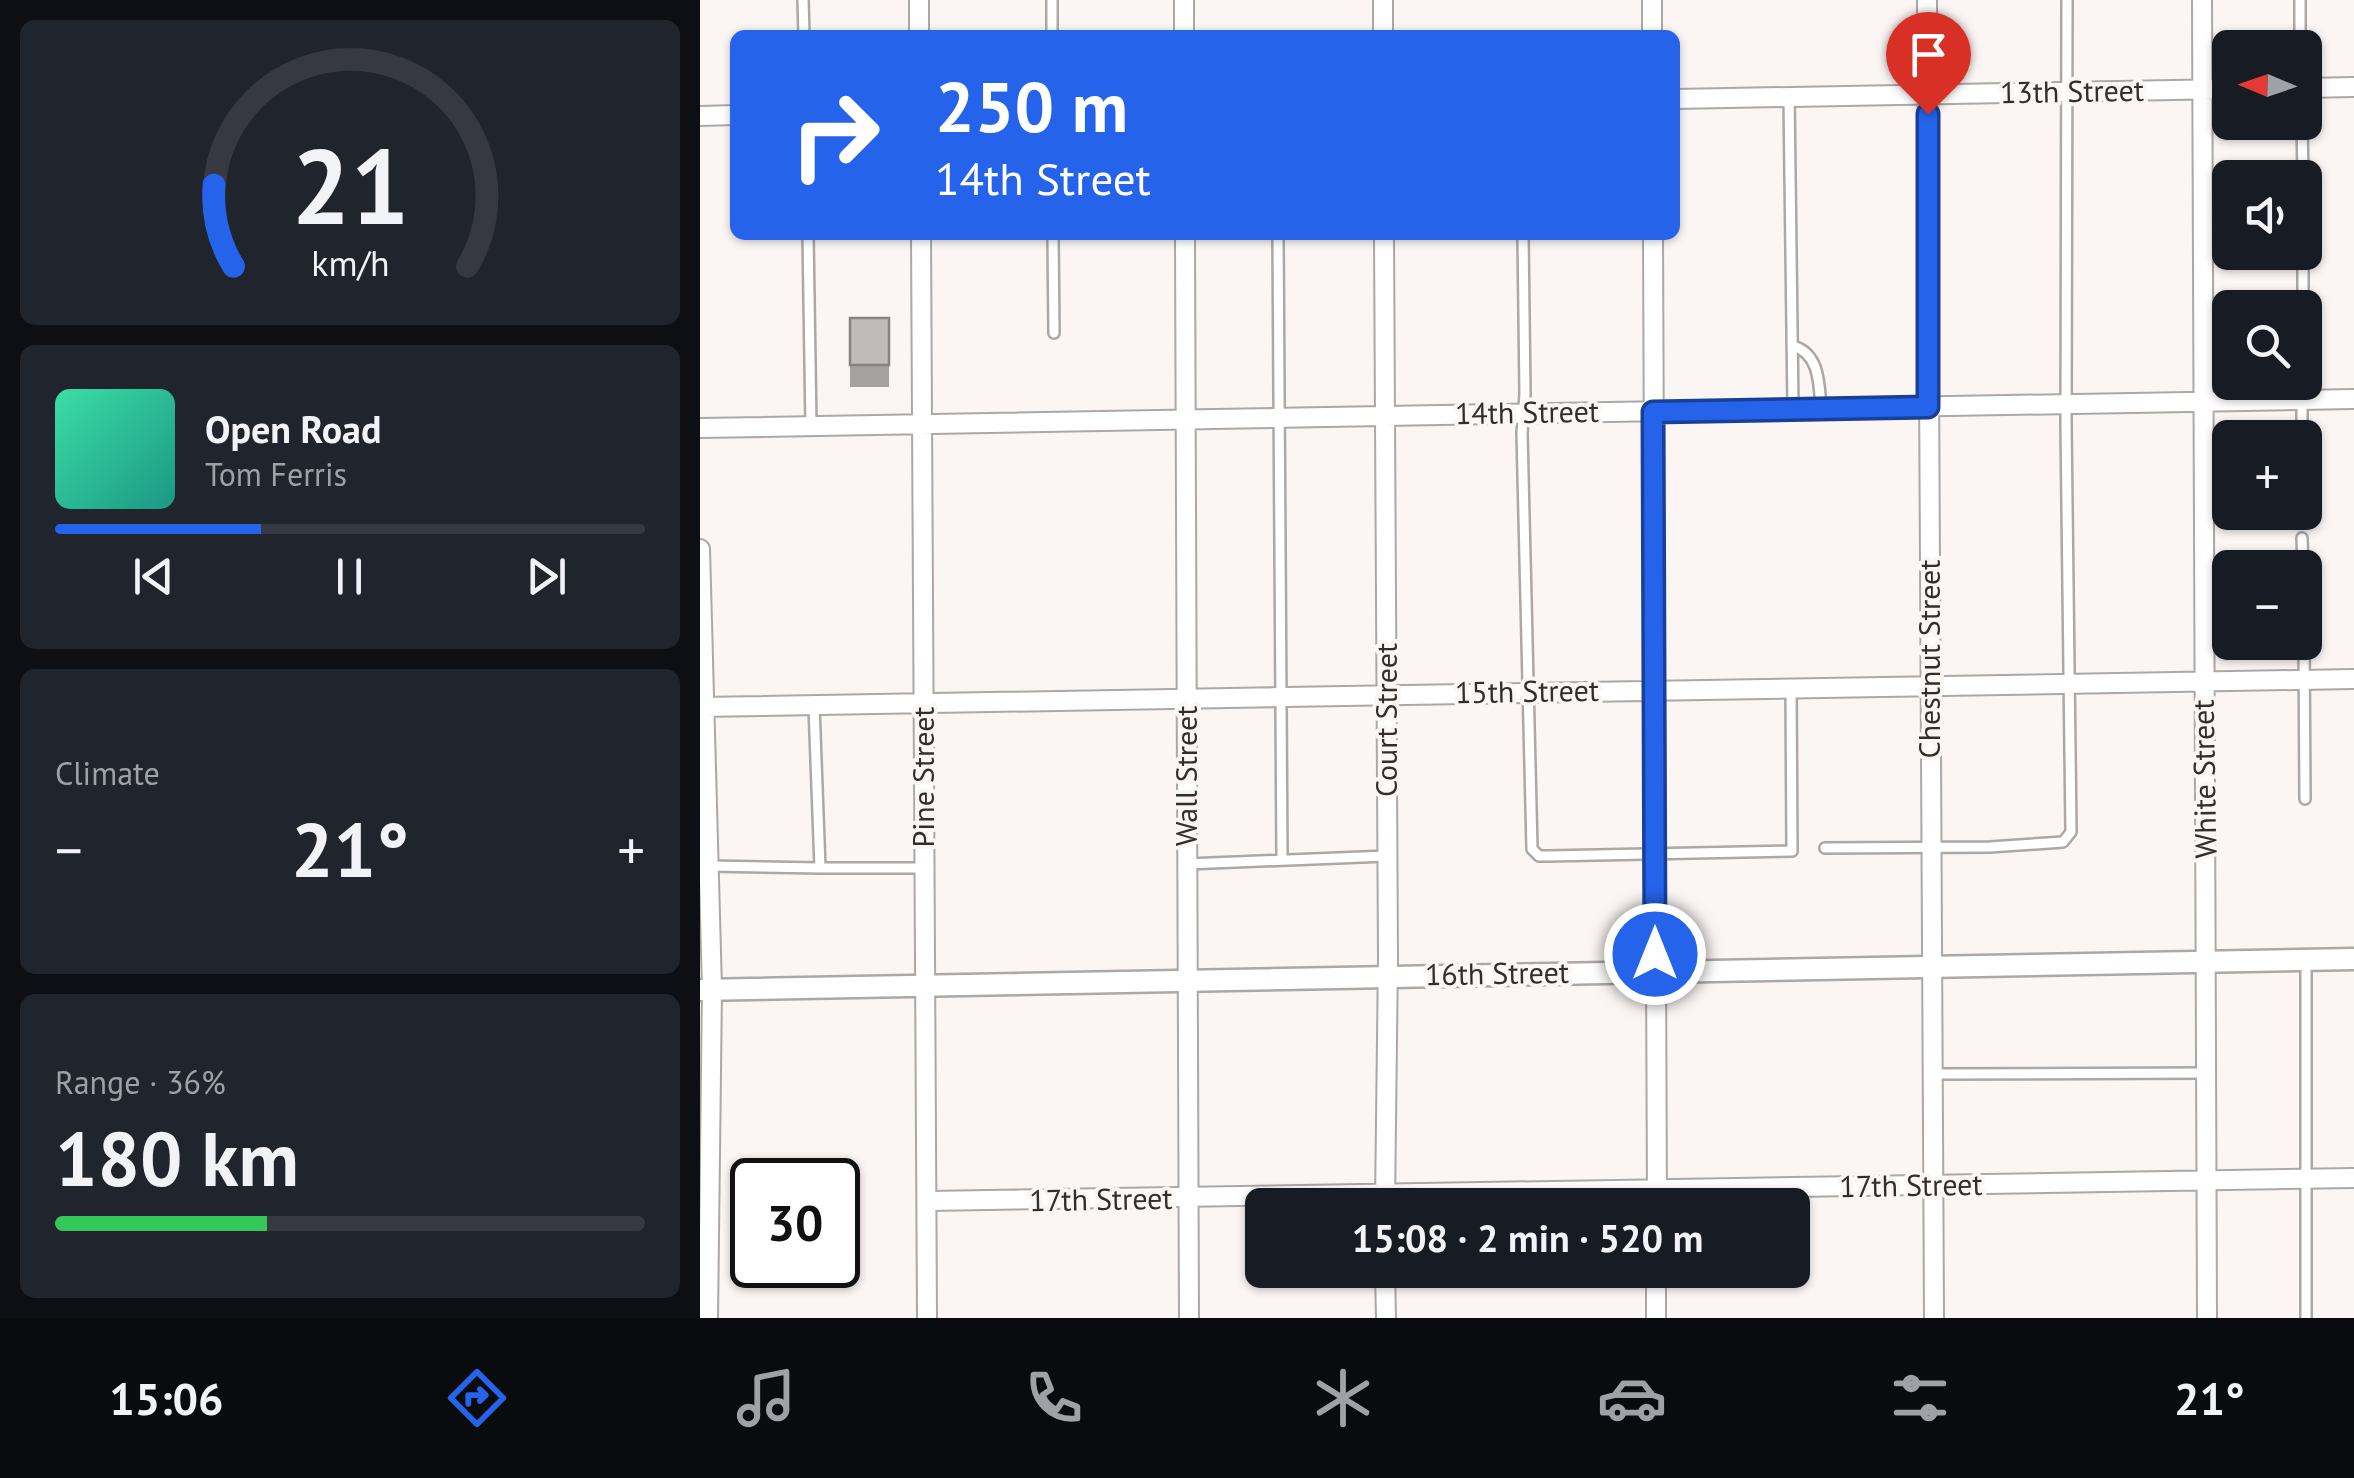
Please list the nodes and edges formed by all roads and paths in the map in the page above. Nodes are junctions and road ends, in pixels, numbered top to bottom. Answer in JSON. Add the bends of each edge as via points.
{"nodes":[{"id":1,"x":803,"y":0,"type":"edge"},
{"id":2,"x":919,"y":0,"type":"edge"},
{"id":3,"x":1052,"y":0,"type":"edge"},
{"id":4,"x":1184,"y":0,"type":"edge"},
{"id":5,"x":1383,"y":0,"type":"edge"},
{"id":6,"x":1652,"y":0,"type":"edge"},
{"id":7,"x":1927,"y":0,"type":"edge"},
{"id":8,"x":2067,"y":0,"type":"edge"},
{"id":9,"x":2202,"y":0,"type":"edge"},
{"id":10,"x":2300,"y":0,"type":"edge"},
{"id":11,"x":804,"y":30,"type":"edge"},
{"id":12,"x":920,"y":30,"type":"edge"},
{"id":13,"x":1052,"y":30,"type":"edge"},
{"id":14,"x":1184,"y":30,"type":"edge"},
{"id":15,"x":1383,"y":30,"type":"edge"},
{"id":16,"x":1652,"y":30,"type":"edge"},
{"id":17,"x":2300,"y":30,"type":"edge"},
{"id":18,"x":2354,"y":87,"type":"edge"},
{"id":19,"x":2322,"y":88,"type":"edge"},
{"id":20,"x":2202,"y":90,"type":"junction"},
{"id":21,"x":2212,"y":90,"type":"edge"},
{"id":22,"x":2068,"y":92,"type":"junction"},
{"id":23,"x":1928,"y":94,"type":"junction"},
{"id":24,"x":1789,"y":96,"type":"junction"},
{"id":25,"x":1680,"y":98,"type":"edge"},
{"id":26,"x":730,"y":115,"type":"edge"},
{"id":27,"x":700,"y":116,"type":"edge"},
{"id":28,"x":808,"y":240,"type":"edge"},
{"id":29,"x":921,"y":240,"type":"edge"},
{"id":30,"x":1053,"y":240,"type":"edge"},
{"id":31,"x":1185,"y":240,"type":"edge"},
{"id":32,"x":1278,"y":240,"type":"edge"},
{"id":33,"x":1384,"y":240,"type":"edge"},
{"id":34,"x":1524,"y":240,"type":"edge"},
{"id":35,"x":1653,"y":240,"type":"edge"},
{"id":36,"x":1054,"y":332,"type":"dead end"},
{"id":37,"x":1793,"y":346,"type":"junction"},
{"id":38,"x":2322,"y":394,"type":"edge"},
{"id":39,"x":2354,"y":399,"type":"edge"},
{"id":40,"x":2221,"y":400,"type":"edge"},
{"id":41,"x":2203,"y":402,"type":"junction"},
{"id":42,"x":2066,"y":404,"type":"junction"},
{"id":43,"x":1928,"y":407,"type":"junction"},
{"id":44,"x":1793,"y":408,"type":"junction"},
{"id":45,"x":1820,"y":408,"type":"junction"},
{"id":46,"x":1653,"y":412,"type":"junction"},
{"id":47,"x":1524,"y":414,"type":"junction"},
{"id":48,"x":1386,"y":415,"type":"junction"},
{"id":49,"x":1279,"y":417,"type":"junction"},
{"id":50,"x":1186,"y":418,"type":"junction"},
{"id":51,"x":922,"y":424,"type":"junction"},
{"id":52,"x":812,"y":426,"type":"junction"},
{"id":53,"x":700,"y":428,"type":"edge"},
{"id":54,"x":2302,"y":538,"type":"dead end"},
{"id":55,"x":700,"y":549,"type":"edge"},
{"id":56,"x":2302,"y":550,"type":"edge"},
{"id":57,"x":2304,"y":660,"type":"edge"},
{"id":58,"x":2354,"y":679,"type":"edge"},
{"id":59,"x":2304,"y":680,"type":"junction"},
{"id":60,"x":2204,"y":681,"type":"junction"},
{"id":61,"x":2069,"y":683,"type":"junction"},
{"id":62,"x":1930,"y":686,"type":"junction"},
{"id":63,"x":1791,"y":688,"type":"junction"},
{"id":64,"x":1654,"y":691,"type":"junction"},
{"id":65,"x":1531,"y":692,"type":"junction"},
{"id":66,"x":1386,"y":694,"type":"junction"},
{"id":67,"x":1282,"y":697,"type":"junction"},
{"id":68,"x":1187,"y":698,"type":"junction"},
{"id":69,"x":924,"y":702,"type":"junction"},
{"id":70,"x":814,"y":704,"type":"junction"},
{"id":71,"x":702,"y":707,"type":"edge"},
{"id":72,"x":2305,"y":799,"type":"dead end"},
{"id":73,"x":1932,"y":847,"type":"junction"},
{"id":74,"x":1825,"y":848,"type":"dead end"},
{"id":75,"x":1654,"y":852,"type":"junction"},
{"id":76,"x":1388,"y":856,"type":"junction"},
{"id":77,"x":1282,"y":860,"type":"junction"},
{"id":78,"x":1187,"y":864,"type":"junction"},
{"id":79,"x":709,"y":866,"type":"junction"},
{"id":80,"x":820,"y":868,"type":"junction"},
{"id":81,"x":925,"y":868,"type":"junction"},
{"id":82,"x":2354,"y":959,"type":"edge"},
{"id":83,"x":2206,"y":960,"type":"junction"},
{"id":84,"x":2306,"y":960,"type":"junction"},
{"id":85,"x":1932,"y":966,"type":"junction"},
{"id":86,"x":1655,"y":972,"type":"junction"},
{"id":87,"x":1388,"y":975,"type":"junction"},
{"id":88,"x":1188,"y":980,"type":"junction"},
{"id":89,"x":925,"y":984,"type":"junction"},
{"id":90,"x":706,"y":990,"type":"edge"},
{"id":91,"x":2207,"y":1073,"type":"junction"},
{"id":92,"x":1932,"y":1074,"type":"junction"},
{"id":93,"x":2354,"y":1178,"type":"edge"},
{"id":94,"x":2305,"y":1179,"type":"junction"},
{"id":95,"x":2207,"y":1181,"type":"junction"},
{"id":96,"x":1933,"y":1186,"type":"junction"},
{"id":97,"x":1385,"y":1188,"type":"edge"},
{"id":98,"x":1656,"y":1188,"type":"edge"},
{"id":99,"x":1810,"y":1191,"type":"edge"},
{"id":100,"x":1188,"y":1199,"type":"junction"},
{"id":101,"x":1245,"y":1199,"type":"edge"},
{"id":102,"x":928,"y":1201,"type":"junction"},
{"id":103,"x":704,"y":1273,"type":"edge"},
{"id":104,"x":1386,"y":1288,"type":"edge"},
{"id":105,"x":1656,"y":1288,"type":"edge"},
{"id":106,"x":708,"y":1318,"type":"edge"},
{"id":107,"x":928,"y":1318,"type":"edge"},
{"id":108,"x":1189,"y":1318,"type":"edge"},
{"id":109,"x":1386,"y":1318,"type":"edge"},
{"id":110,"x":1656,"y":1318,"type":"edge"},
{"id":111,"x":1934,"y":1318,"type":"edge"},
{"id":112,"x":2208,"y":1318,"type":"edge"},
{"id":113,"x":2306,"y":1318,"type":"edge"}],
"edges":[{"from":1,"to":11,"type":"lane"},
{"from":2,"to":12,"type":"street"},
{"from":3,"to":13,"type":"lane"},
{"from":4,"to":14,"type":"street"},
{"from":5,"to":15,"type":"street"},
{"from":6,"to":16,"type":"street"},
{"from":7,"to":23,"type":"street","name":"Chestnut Street"},
{"from":8,"to":22,"type":"lane"},
{"from":9,"to":20,"type":"street","name":"White Street"},
{"from":10,"to":17,"type":"lane"},
{"from":18,"to":19,"type":"street"},
{"from":20,"to":21,"type":"street","name":"13th Street"},
{"from":20,"to":22,"type":"street","name":"13th Street"},
{"from":20,"to":41,"type":"street","name":"White Street"},
{"from":22,"to":23,"type":"street","name":"13th Street"},
{"from":22,"to":42,"type":"lane"},
{"from":23,"to":24,"type":"street","name":"13th Street"},
{"from":23,"to":43,"type":"street","name":"Chestnut Street"},
{"from":24,"to":25,"type":"street","name":"13th Street"},
{"from":24,"to":37,"type":"lane"},
{"from":26,"to":27,"type":"street"},
{"from":28,"to":52,"type":"lane"},
{"from":29,"to":51,"type":"street","name":"Pine Street"},
{"from":30,"to":36,"type":"lane"},
{"from":31,"to":50,"type":"street","name":"Wall Street"},
{"from":32,"to":49,"type":"lane"},
{"from":33,"to":48,"type":"street","name":"Court Street"},
{"from":34,"to":47,"type":"lane"},
{"from":35,"to":46,"type":"street"},
{"from":37,"to":44,"type":"lane"},
{"from":37,"to":45,"type":"lane","via":[[1814,361]]},
{"from":38,"to":39,"type":"street","name":"14th Street"},
{"from":40,"to":41,"type":"street","name":"14th Street"},
{"from":41,"to":42,"type":"street","name":"14th Street"},
{"from":41,"to":60,"type":"street","name":"White Street"},
{"from":42,"to":43,"type":"street","name":"14th Street"},
{"from":42,"to":61,"type":"lane"},
{"from":43,"to":45,"type":"street","name":"14th Street"},
{"from":43,"to":62,"type":"street","name":"Chestnut Street"},
{"from":44,"to":45,"type":"street","name":"14th Street"},
{"from":44,"to":46,"type":"street","name":"14th Street"},
{"from":46,"to":47,"type":"street","name":"14th Street"},
{"from":46,"to":64,"type":"street"},
{"from":47,"to":48,"type":"street","name":"14th Street"},
{"from":47,"to":65,"type":"lane"},
{"from":48,"to":49,"type":"street","name":"14th Street"},
{"from":48,"to":66,"type":"street","name":"Court Street"},
{"from":49,"to":50,"type":"street","name":"14th Street"},
{"from":49,"to":67,"type":"lane"},
{"from":50,"to":51,"type":"street","name":"14th Street"},
{"from":50,"to":68,"type":"street","name":"Wall Street"},
{"from":51,"to":52,"type":"street","name":"14th Street"},
{"from":51,"to":69,"type":"street","name":"Pine Street"},
{"from":52,"to":53,"type":"street","name":"14th Street"},
{"from":54,"to":56,"type":"lane"},
{"from":55,"to":71,"type":"street"},
{"from":57,"to":59,"type":"lane"},
{"from":58,"to":59,"type":"street","name":"15th Street"},
{"from":59,"to":60,"type":"street","name":"15th Street"},
{"from":59,"to":72,"type":"lane"},
{"from":60,"to":61,"type":"street","name":"15th Street"},
{"from":60,"to":83,"type":"street","name":"White Street"},
{"from":61,"to":62,"type":"street","name":"15th Street"},
{"from":61,"to":73,"type":"lane","via":[[2070,832],[2063,842]]},
{"from":62,"to":63,"type":"street","name":"15th Street"},
{"from":62,"to":73,"type":"street","name":"Chestnut Street"},
{"from":63,"to":64,"type":"street","name":"15th Street"},
{"from":63,"to":75,"type":"lane","via":[[1792,851]]},
{"from":64,"to":65,"type":"street","name":"15th Street"},
{"from":64,"to":75,"type":"street"},
{"from":65,"to":66,"type":"street","name":"15th Street"},
{"from":65,"to":75,"type":"lane","via":[[1532,849],[1539,856]]},
{"from":66,"to":67,"type":"street","name":"15th Street"},
{"from":66,"to":76,"type":"street","name":"Court Street"},
{"from":67,"to":68,"type":"street","name":"15th Street"},
{"from":67,"to":77,"type":"lane"},
{"from":68,"to":69,"type":"street","name":"15th Street"},
{"from":68,"to":78,"type":"street","name":"Wall Street"},
{"from":69,"to":70,"type":"street","name":"15th Street"},
{"from":69,"to":81,"type":"street","name":"Pine Street"},
{"from":70,"to":71,"type":"street","name":"15th Street"},
{"from":70,"to":80,"type":"lane"},
{"from":71,"to":79,"type":"street"},
{"from":73,"to":74,"type":"lane"},
{"from":73,"to":85,"type":"street","name":"Chestnut Street"},
{"from":75,"to":86,"type":"street"},
{"from":76,"to":77,"type":"lane"},
{"from":76,"to":87,"type":"street","name":"Court Street"},
{"from":77,"to":78,"type":"lane"},
{"from":78,"to":88,"type":"street","name":"Wall Street"},
{"from":79,"to":80,"type":"lane"},
{"from":79,"to":90,"type":"street"},
{"from":80,"to":81,"type":"lane"},
{"from":81,"to":89,"type":"street","name":"Pine Street"},
{"from":82,"to":84,"type":"street","name":"16th Street"},
{"from":83,"to":84,"type":"street","name":"16th Street"},
{"from":83,"to":85,"type":"street","name":"16th Street"},
{"from":83,"to":91,"type":"street","name":"White Street"},
{"from":84,"to":94,"type":"lane"},
{"from":85,"to":86,"type":"street","name":"16th Street"},
{"from":85,"to":92,"type":"street","name":"Chestnut Street"},
{"from":86,"to":87,"type":"street","name":"16th Street"},
{"from":86,"to":98,"type":"street"},
{"from":87,"to":88,"type":"street","name":"16th Street"},
{"from":87,"to":97,"type":"street","name":"Court Street"},
{"from":88,"to":89,"type":"street","name":"16th Street"},
{"from":88,"to":100,"type":"street","name":"Wall Street"},
{"from":89,"to":90,"type":"street","name":"16th Street"},
{"from":89,"to":102,"type":"street","name":"Pine Street"},
{"from":90,"to":103,"type":"street"},
{"from":91,"to":92,"type":"lane"},
{"from":91,"to":95,"type":"street","name":"White Street"},
{"from":92,"to":96,"type":"street","name":"Chestnut Street"},
{"from":93,"to":94,"type":"street","name":"17th Street"},
{"from":94,"to":95,"type":"street","name":"17th Street"},
{"from":94,"to":113,"type":"lane"},
{"from":95,"to":96,"type":"street","name":"17th Street"},
{"from":95,"to":112,"type":"street","name":"White Street"},
{"from":96,"to":99,"type":"street","name":"17th Street"},
{"from":96,"to":111,"type":"street","name":"Chestnut Street"},
{"from":100,"to":101,"type":"street","name":"17th Street"},
{"from":100,"to":102,"type":"street","name":"17th Street"},
{"from":100,"to":108,"type":"street","name":"Wall Street"},
{"from":102,"to":107,"type":"street","name":"Pine Street"},
{"from":103,"to":106,"type":"street"},
{"from":104,"to":109,"type":"street"},
{"from":105,"to":110,"type":"street"}]}
